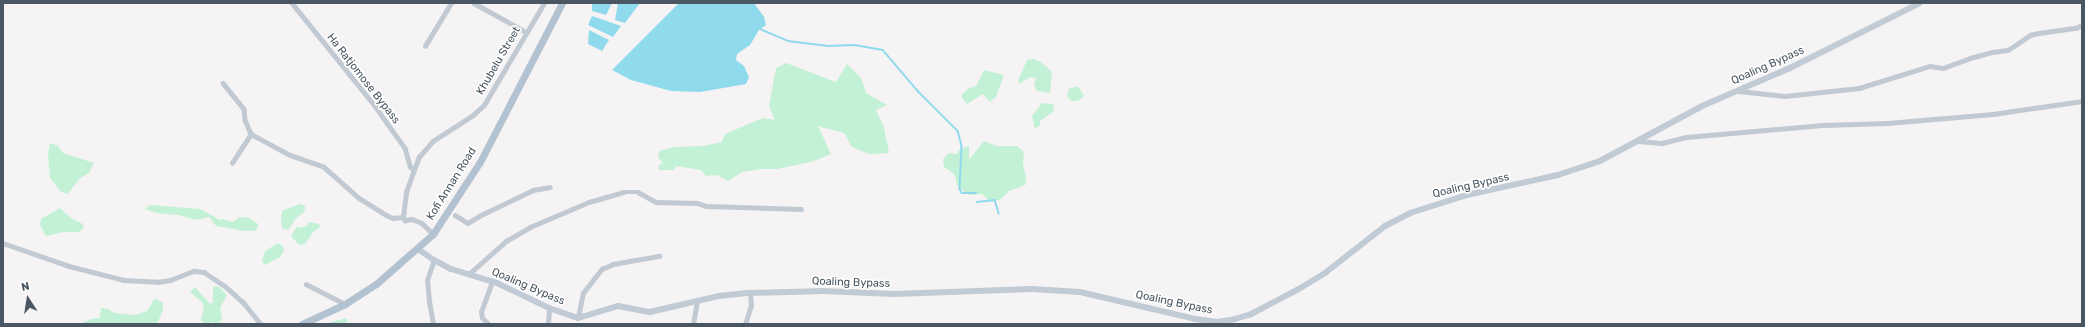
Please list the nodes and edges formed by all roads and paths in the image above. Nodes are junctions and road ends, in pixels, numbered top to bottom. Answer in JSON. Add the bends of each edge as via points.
{"nodes":[{"id":1,"x":292,"y":3,"type":"edge"},
{"id":2,"x":451,"y":3,"type":"edge"},
{"id":3,"x":474,"y":3,"type":"edge"},
{"id":4,"x":544,"y":3,"type":"edge"},
{"id":5,"x":562,"y":3,"type":"edge"},
{"id":6,"x":1920,"y":3,"type":"edge"},
{"id":7,"x":2082,"y":25,"type":"edge"},
{"id":8,"x":526,"y":32,"type":"junction"},
{"id":9,"x":426,"y":46,"type":"dead end"},
{"id":10,"x":223,"y":83,"type":"dead end"},
{"id":11,"x":1739,"y":91,"type":"junction"},
{"id":12,"x":2082,"y":101,"type":"edge"},
{"id":13,"x":251,"y":134,"type":"junction"},
{"id":14,"x":1636,"y":141,"type":"junction"},
{"id":15,"x":232,"y":163,"type":"dead end"},
{"id":16,"x":413,"y":169,"type":"junction"},
{"id":17,"x":550,"y":187,"type":"dead end"},
{"id":18,"x":801,"y":209,"type":"dead end"},
{"id":19,"x":455,"y":215,"type":"dead end"},
{"id":20,"x":403,"y":217,"type":"junction"},
{"id":21,"x":433,"y":234,"type":"junction"},
{"id":22,"x":3,"y":243,"type":"edge"},
{"id":23,"x":418,"y":249,"type":"junction"},
{"id":24,"x":660,"y":256,"type":"dead end"},
{"id":25,"x":434,"y":260,"type":"junction"},
{"id":26,"x":469,"y":274,"type":"junction"},
{"id":27,"x":492,"y":282,"type":"junction"},
{"id":28,"x":306,"y":284,"type":"dead end"},
{"id":29,"x":750,"y":294,"type":"junction"},
{"id":30,"x":697,"y":302,"type":"junction"},
{"id":31,"x":345,"y":304,"type":"junction"},
{"id":32,"x":549,"y":308,"type":"junction"},
{"id":33,"x":578,"y":318,"type":"junction"},
{"id":34,"x":261,"y":324,"type":"edge"},
{"id":35,"x":302,"y":324,"type":"edge"},
{"id":36,"x":433,"y":324,"type":"edge"},
{"id":37,"x":488,"y":324,"type":"edge"},
{"id":38,"x":548,"y":324,"type":"edge"},
{"id":39,"x":693,"y":324,"type":"edge"},
{"id":40,"x":745,"y":324,"type":"edge"}],
"edges":[{"from":1,"to":16,"type":"street","name":"Ha Ratjomose Bypass","via":[[375,106],[405,148]]},
{"from":2,"to":9,"type":"street"},
{"from":3,"to":8,"type":"street"},
{"from":4,"to":8,"type":"street","name":"Khubelu Street"},
{"from":5,"to":21,"type":"main road","name":"Kofi Annan Road","via":[[480,162]]},
{"from":6,"to":11,"type":"main road","name":"Qoaling Bypass"},
{"from":7,"to":11,"type":"street","via":[[2039,33],[2008,50],[1970,58],[1943,68],[1930,66],[1859,88],[1786,96]]},
{"from":8,"to":16,"type":"street","name":"Khubelu Street","via":[[484,105],[426,148]]},
{"from":10,"to":13,"type":"street","via":[[244,108],[245,120]]},
{"from":11,"to":14,"type":"main road","name":"Qoaling Bypass","via":[[1702,106]]},
{"from":12,"to":14,"type":"street","via":[[1993,114],[1686,137],[1662,143]]},
{"from":13,"to":15,"type":"street"},
{"from":13,"to":20,"type":"street","via":[[290,155],[324,167],[359,198],[393,218]]},
{"from":14,"to":29,"type":"main road","name":"Qoaling Bypass","via":[[1600,161],[1578,169],[1467,195],[1410,213],[1385,226],[1297,290],[1251,314],[1235,319],[1217,322],[1195,319],[1080,292],[1060,290],[894,294],[823,291]]},
{"from":16,"to":20,"type":"street","name":"Khubelu Street","via":[[406,192]]},
{"from":17,"to":19,"type":"street","via":[[533,190],[468,223]]},
{"from":18,"to":26,"type":"street","via":[[656,202],[638,192],[624,192],[589,202],[530,227],[506,241]]},
{"from":20,"to":21,"type":"street","via":[[405,220],[412,219],[422,223]]},
{"from":21,"to":23,"type":"main road","name":"Kofi Annan Road"},
{"from":22,"to":34,"type":"street","via":[[69,266],[124,280],[158,282],[194,271],[204,272],[243,302]]},
{"from":23,"to":25,"type":"main road","name":"Qoaling Bypass"},
{"from":23,"to":31,"type":"main road","name":"Kofi Annan Road","via":[[376,284]]},
{"from":24,"to":33,"type":"street","via":[[613,264],[602,269],[583,293]]},
{"from":25,"to":26,"type":"main road","name":"Qoaling Bypass","via":[[451,269]]},
{"from":25,"to":36,"type":"street","via":[[427,280]]},
{"from":26,"to":27,"type":"main road","name":"Qoaling Bypass"},
{"from":27,"to":32,"type":"main road","name":"Qoaling Bypass"},
{"from":27,"to":37,"type":"street","via":[[481,312],[482,318]]},
{"from":28,"to":31,"type":"street"},
{"from":29,"to":30,"type":"main road","name":"Qoaling Bypass","via":[[719,296]]},
{"from":29,"to":40,"type":"street","via":[[751,306]]},
{"from":30,"to":33,"type":"main road","name":"Qoaling Bypass","via":[[650,312],[618,306]]},
{"from":30,"to":39,"type":"street"},
{"from":31,"to":35,"type":"main road","name":"Kofi Annan Road"},
{"from":32,"to":33,"type":"main road","name":"Qoaling Bypass"},
{"from":32,"to":38,"type":"street"}]}
